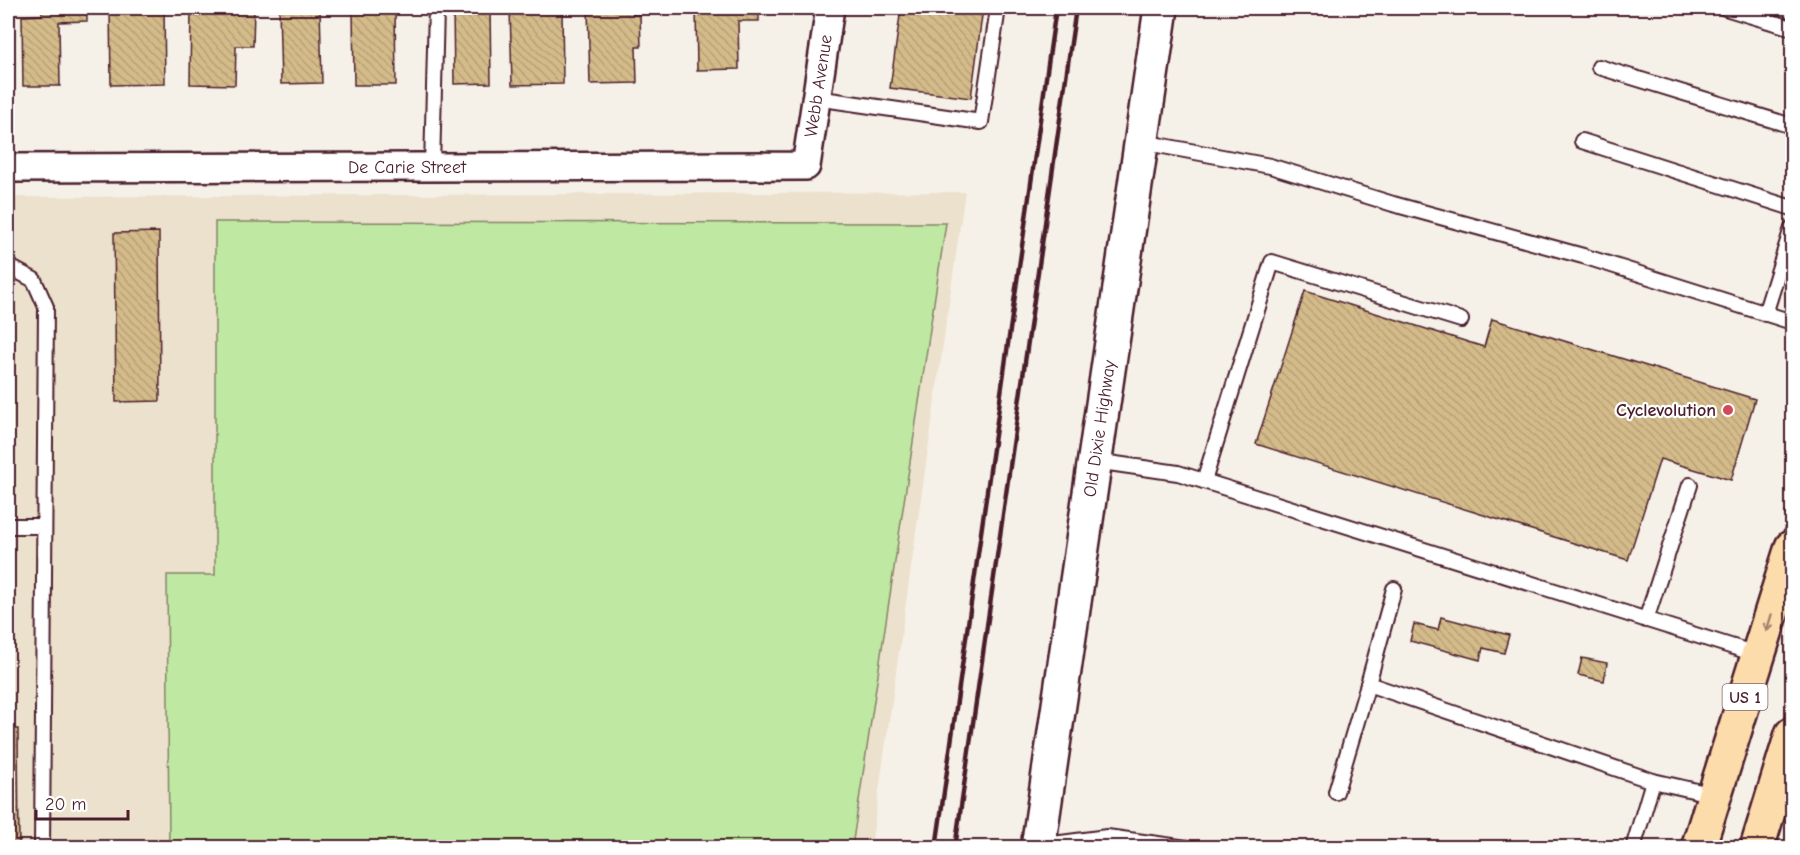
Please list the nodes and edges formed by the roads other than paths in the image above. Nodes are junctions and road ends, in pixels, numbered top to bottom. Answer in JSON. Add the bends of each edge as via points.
{"nodes":[{"id":1,"x":436,"y":8,"type":"edge"},
{"id":2,"x":830,"y":8,"type":"edge"},
{"id":3,"x":998,"y":8,"type":"edge"},
{"id":4,"x":1161,"y":8,"type":"edge"},
{"id":5,"x":1725,"y":8,"type":"edge"},
{"id":6,"x":1792,"y":28,"type":"edge"},
{"id":7,"x":1599,"y":67,"type":"dead end"},
{"id":8,"x":816,"y":98,"type":"junction"},
{"id":9,"x":1792,"y":126,"type":"edge"},
{"id":10,"x":1582,"y":141,"type":"dead end"},
{"id":11,"x":1141,"y":142,"type":"junction"},
{"id":12,"x":806,"y":166,"type":"joint"},
{"id":13,"x":432,"y":167,"type":"junction"},
{"id":14,"x":8,"y":168,"type":"edge"},
{"id":15,"x":1792,"y":208,"type":"edge"},
{"id":16,"x":1792,"y":228,"type":"edge"},
{"id":17,"x":8,"y":266,"type":"edge"},
{"id":18,"x":1766,"y":314,"type":"junction"},
{"id":19,"x":1461,"y":320,"type":"dead end"},
{"id":20,"x":1792,"y":322,"type":"edge"},
{"id":21,"x":1095,"y":461,"type":"junction"},
{"id":22,"x":1204,"y":481,"type":"junction"},
{"id":23,"x":1690,"y":485,"type":"dead end"},
{"id":24,"x":8,"y":526,"type":"edge"},
{"id":25,"x":44,"y":526,"type":"junction"},
{"id":26,"x":1792,"y":547,"type":"edge"},
{"id":27,"x":1394,"y":589,"type":"dead end"},
{"id":28,"x":1646,"y":620,"type":"junction"},
{"id":29,"x":1759,"y":655,"type":"junction"},
{"id":30,"x":1368,"y":684,"type":"junction"},
{"id":31,"x":1792,"y":734,"type":"edge"},
{"id":32,"x":1653,"y":781,"type":"junction"},
{"id":33,"x":1335,"y":792,"type":"dead end"},
{"id":34,"x":1714,"y":795,"type":"junction"},
{"id":35,"x":1038,"y":847,"type":"edge"},
{"id":36,"x":42,"y":848,"type":"edge"},
{"id":37,"x":1187,"y":848,"type":"edge"},
{"id":38,"x":1633,"y":848,"type":"edge"},
{"id":39,"x":1698,"y":848,"type":"edge"},
{"id":40,"x":1757,"y":848,"type":"edge"}],
"edges":[{"from":1,"to":13,"type":"lane"},
{"from":2,"to":8,"type":"street","name":"Webb Avenue"},
{"from":3,"to":8,"type":"lane","via":[[981,122]]},
{"from":4,"to":11,"type":"street","name":"Old Dixie Highway"},
{"from":5,"to":6,"type":"lane"},
{"from":7,"to":9,"type":"lane"},
{"from":8,"to":12,"type":"street","name":"Webb Avenue"},
{"from":10,"to":15,"type":"lane"},
{"from":11,"to":18,"type":"lane","via":[[1270,166],[1583,256]]},
{"from":11,"to":21,"type":"street","name":"Old Dixie Highway"},
{"from":12,"to":13,"type":"street","name":"De Carie Street"},
{"from":13,"to":14,"type":"street","name":"De Carie Street"},
{"from":16,"to":18,"type":"lane"},
{"from":17,"to":25,"type":"lane","via":[[34,280],[46,307]]},
{"from":18,"to":20,"type":"lane"},
{"from":19,"to":22,"type":"lane","via":[[1272,262]]},
{"from":21,"to":22,"type":"lane","via":[[1178,472]]},
{"from":21,"to":35,"type":"street","name":"Old Dixie Highway"},
{"from":22,"to":28,"type":"lane"},
{"from":23,"to":28,"type":"lane"},
{"from":24,"to":25,"type":"lane"},
{"from":25,"to":36,"type":"lane"},
{"from":26,"to":29,"type":"main road","number":"US 1","one_way":true},
{"from":27,"to":30,"type":"lane"},
{"from":28,"to":29,"type":"lane"},
{"from":29,"to":34,"type":"main road","number":"US 1"},
{"from":30,"to":32,"type":"lane"},
{"from":30,"to":33,"type":"lane"},
{"from":31,"to":40,"type":"main road"},
{"from":32,"to":34,"type":"lane"},
{"from":32,"to":38,"type":"lane"},
{"from":34,"to":39,"type":"main road","number":"US 1"},
{"from":35,"to":37,"type":"lane","via":[[1107,837]]}]}
